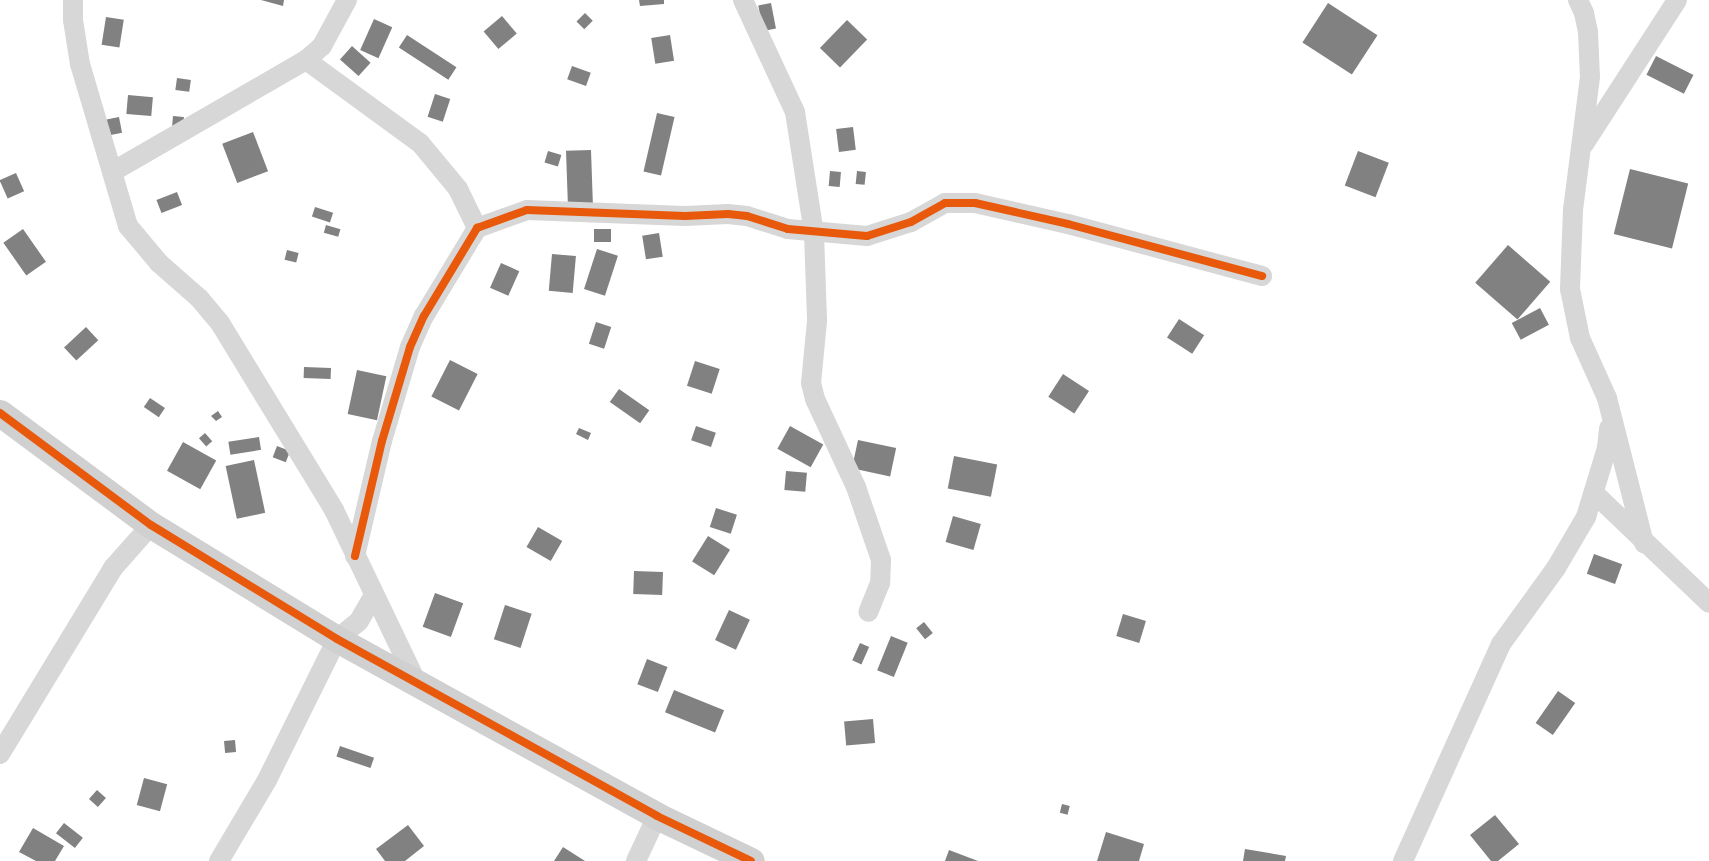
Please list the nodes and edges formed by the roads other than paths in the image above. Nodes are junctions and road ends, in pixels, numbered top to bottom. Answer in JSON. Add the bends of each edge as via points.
{"nodes":[{"id":1,"x":73,"y":0,"type":"edge"},
{"id":2,"x":347,"y":0,"type":"edge"},
{"id":3,"x":743,"y":0,"type":"edge"},
{"id":4,"x":1578,"y":0,"type":"edge"},
{"id":5,"x":1677,"y":0,"type":"edge"},
{"id":6,"x":306,"y":60,"type":"junction"},
{"id":7,"x":1581,"y":149,"type":"junction"},
{"id":8,"x":112,"y":172,"type":"junction"},
{"id":9,"x":477,"y":228,"type":"junction"},
{"id":10,"x":814,"y":233,"type":"junction"},
{"id":11,"x":1262,"y":276,"type":"dead end"},
{"id":12,"x":0,"y":413,"type":"edge"},
{"id":13,"x":1611,"y":419,"type":"junction"},
{"id":14,"x":1594,"y":494,"type":"junction"},
{"id":15,"x":151,"y":525,"type":"junction"},
{"id":16,"x":1644,"y":543,"type":"junction"},
{"id":17,"x":355,"y":556,"type":"junction"},
{"id":18,"x":374,"y":597,"type":"junction"},
{"id":19,"x":1708,"y":601,"type":"edge"},
{"id":20,"x":868,"y":612,"type":"dead end"},
{"id":21,"x":337,"y":639,"type":"junction"},
{"id":22,"x":416,"y":681,"type":"junction"},
{"id":23,"x":0,"y":754,"type":"edge"},
{"id":24,"x":657,"y":816,"type":"junction"},
{"id":25,"x":219,"y":861,"type":"edge"},
{"id":26,"x":636,"y":861,"type":"edge"},
{"id":27,"x":751,"y":861,"type":"edge"},
{"id":28,"x":1403,"y":861,"type":"edge"}],
"edges":[{"from":1,"to":8,"type":"street","via":[[80,64]]},
{"from":2,"to":6,"type":"street","via":[[322,46]]},
{"from":3,"to":10,"type":"street","via":[[795,112]]},
{"from":4,"to":7,"type":"street","via":[[1588,32],[1590,76]]},
{"from":5,"to":7,"type":"street"},
{"from":6,"to":8,"type":"street"},
{"from":6,"to":9,"type":"street","via":[[420,143],[458,189]]},
{"from":7,"to":13,"type":"street","via":[[1573,210],[1570,289],[1580,338],[1598,374]]},
{"from":8,"to":17,"type":"street","via":[[128,226],[159,263],[212,311],[318,481]]},
{"from":9,"to":10,"type":"street","via":[[542,208],[605,214],[728,214]]},
{"from":9,"to":17,"type":"street","via":[[424,316],[410,347],[381,441]]},
{"from":10,"to":11,"type":"street","via":[[867,236],[911,222],[945,203],[975,203],[1035,215]]},
{"from":10,"to":20,"type":"street","via":[[817,321],[811,383],[856,488],[880,560],[879,583]]},
{"from":12,"to":15,"type":"street"},
{"from":13,"to":14,"type":"street"},
{"from":13,"to":16,"type":"street"},
{"from":14,"to":16,"type":"street"},
{"from":14,"to":28,"type":"street","via":[[1569,548],[1501,644]]},
{"from":15,"to":21,"type":"street"},
{"from":15,"to":23,"type":"street","via":[[113,568]]},
{"from":16,"to":19,"type":"street"},
{"from":17,"to":18,"type":"street"},
{"from":18,"to":21,"type":"street","via":[[359,621]]},
{"from":18,"to":22,"type":"street"},
{"from":21,"to":22,"type":"street"},
{"from":21,"to":25,"type":"street","via":[[267,780]]},
{"from":22,"to":24,"type":"street"},
{"from":24,"to":26,"type":"street"},
{"from":24,"to":27,"type":"street"}]}
